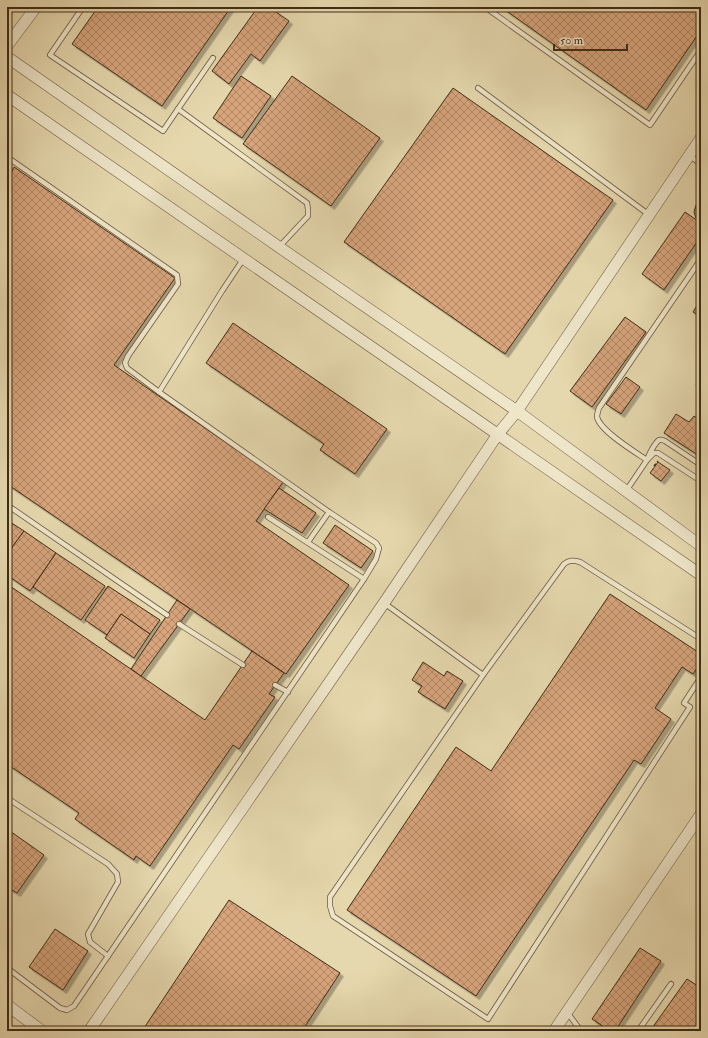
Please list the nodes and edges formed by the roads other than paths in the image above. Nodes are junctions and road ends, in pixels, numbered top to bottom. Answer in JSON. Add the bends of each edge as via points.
{"nodes":[{"id":1,"x":36,"y":7,"type":"edge"},
{"id":2,"x":84,"y":7,"type":"edge"},
{"id":3,"x":485,"y":7,"type":"edge"},
{"id":4,"x":7,"y":46,"type":"edge"},
{"id":5,"x":701,"y":50,"type":"edge"},
{"id":6,"x":7,"y":57,"type":"edge"},
{"id":7,"x":696,"y":57,"type":"junction"},
{"id":8,"x":213,"y":58,"type":"dead end"},
{"id":9,"x":701,"y":60,"type":"edge"},
{"id":10,"x":478,"y":88,"type":"dead end"},
{"id":11,"x":7,"y":95,"type":"edge"},
{"id":12,"x":178,"y":109,"type":"junction"},
{"id":13,"x":701,"y":138,"type":"edge"},
{"id":14,"x":689,"y":155,"type":"junction"},
{"id":15,"x":7,"y":157,"type":"edge"},
{"id":16,"x":701,"y":164,"type":"edge"},
{"id":17,"x":649,"y":214,"type":"junction"},
{"id":18,"x":280,"y":247,"type":"junction"},
{"id":19,"x":244,"y":258,"type":"junction"},
{"id":20,"x":701,"y":258,"type":"edge"},
{"id":21,"x":159,"y":392,"type":"junction"},
{"id":22,"x":517,"y":411,"type":"junction"},
{"id":23,"x":498,"y":434,"type":"junction"},
{"id":24,"x":647,"y":460,"type":"junction"},
{"id":25,"x":701,"y":464,"type":"edge"},
{"id":26,"x":701,"y":481,"type":"edge"},
{"id":27,"x":626,"y":491,"type":"junction"},
{"id":28,"x":7,"y":505,"type":"edge"},
{"id":29,"x":329,"y":512,"type":"junction"},
{"id":30,"x":268,"y":517,"type":"dead end"},
{"id":31,"x":308,"y":542,"type":"junction"},
{"id":32,"x":701,"y":546,"type":"edge"},
{"id":33,"x":701,"y":575,"type":"edge"},
{"id":34,"x":364,"y":579,"type":"junction"},
{"id":35,"x":384,"y":603,"type":"junction"},
{"id":36,"x":167,"y":615,"type":"dead end"},
{"id":37,"x":179,"y":624,"type":"dead end"},
{"id":38,"x":701,"y":639,"type":"edge"},
{"id":39,"x":243,"y":665,"type":"dead end"},
{"id":40,"x":483,"y":675,"type":"junction"},
{"id":41,"x":701,"y":677,"type":"edge"},
{"id":42,"x":275,"y":685,"type":"dead end"},
{"id":43,"x":288,"y":692,"type":"junction"},
{"id":44,"x":7,"y":798,"type":"edge"},
{"id":45,"x":701,"y":814,"type":"edge"},
{"id":46,"x":108,"y":956,"type":"junction"},
{"id":47,"x":7,"y":968,"type":"edge"},
{"id":48,"x":671,"y":984,"type":"dead end"},
{"id":49,"x":7,"y":1005,"type":"edge"},
{"id":50,"x":567,"y":1012,"type":"junction"},
{"id":51,"x":42,"y":1031,"type":"edge"},
{"id":52,"x":90,"y":1031,"type":"edge"},
{"id":53,"x":554,"y":1031,"type":"edge"},
{"id":54,"x":581,"y":1031,"type":"edge"},
{"id":55,"x":638,"y":1031,"type":"edge"}],
"edges":[{"from":1,"to":4,"type":"street"},
{"from":2,"to":12,"type":"lane","via":[[50,55],[163,130]]},
{"from":3,"to":7,"type":"lane","via":[[650,125]]},
{"from":5,"to":7,"type":"lane"},
{"from":6,"to":18,"type":"street"},
{"from":7,"to":9,"type":"lane"},
{"from":8,"to":12,"type":"lane"},
{"from":10,"to":17,"type":"lane"},
{"from":11,"to":19,"type":"street"},
{"from":12,"to":18,"type":"lane","via":[[307,203],[308,216]]},
{"from":13,"to":14,"type":"street"},
{"from":14,"to":16,"type":"lane"},
{"from":14,"to":17,"type":"street"},
{"from":15,"to":21,"type":"lane","via":[[177,275],[178,284],[125,363],[127,368]]},
{"from":17,"to":22,"type":"street"},
{"from":18,"to":22,"type":"street"},
{"from":19,"to":21,"type":"lane"},
{"from":19,"to":23,"type":"street"},
{"from":20,"to":24,"type":"lane","via":[[599,408],[597,417],[603,427]]},
{"from":21,"to":29,"type":"lane"},
{"from":22,"to":23,"type":"street"},
{"from":22,"to":27,"type":"street"},
{"from":23,"to":33,"type":"street"},
{"from":23,"to":35,"type":"street"},
{"from":24,"to":25,"type":"lane","via":[[661,439]]},
{"from":24,"to":26,"type":"lane","via":[[654,453],[658,453]]},
{"from":24,"to":27,"type":"lane"},
{"from":27,"to":32,"type":"street"},
{"from":28,"to":36,"type":"lane"},
{"from":29,"to":31,"type":"lane"},
{"from":29,"to":34,"type":"lane","via":[[376,543],[379,548],[376,559]]},
{"from":30,"to":31,"type":"lane"},
{"from":31,"to":34,"type":"lane"},
{"from":34,"to":43,"type":"lane"},
{"from":35,"to":40,"type":"lane"},
{"from":35,"to":52,"type":"street"},
{"from":37,"to":39,"type":"lane"},
{"from":38,"to":40,"type":"lane","via":[[574,560],[564,564]]},
{"from":40,"to":41,"type":"lane","via":[[330,896],[330,906],[333,916],[488,1019],[690,707],[684,703]]},
{"from":42,"to":43,"type":"lane"},
{"from":43,"to":46,"type":"lane"},
{"from":44,"to":46,"type":"lane","via":[[108,864],[117,874],[118,882],[88,934],[90,942]]},
{"from":45,"to":50,"type":"street"},
{"from":46,"to":47,"type":"lane","via":[[74,1006],[67,1010],[60,1008]]},
{"from":48,"to":55,"type":"lane"},
{"from":49,"to":51,"type":"street"},
{"from":50,"to":53,"type":"street"},
{"from":50,"to":54,"type":"lane"}]}
